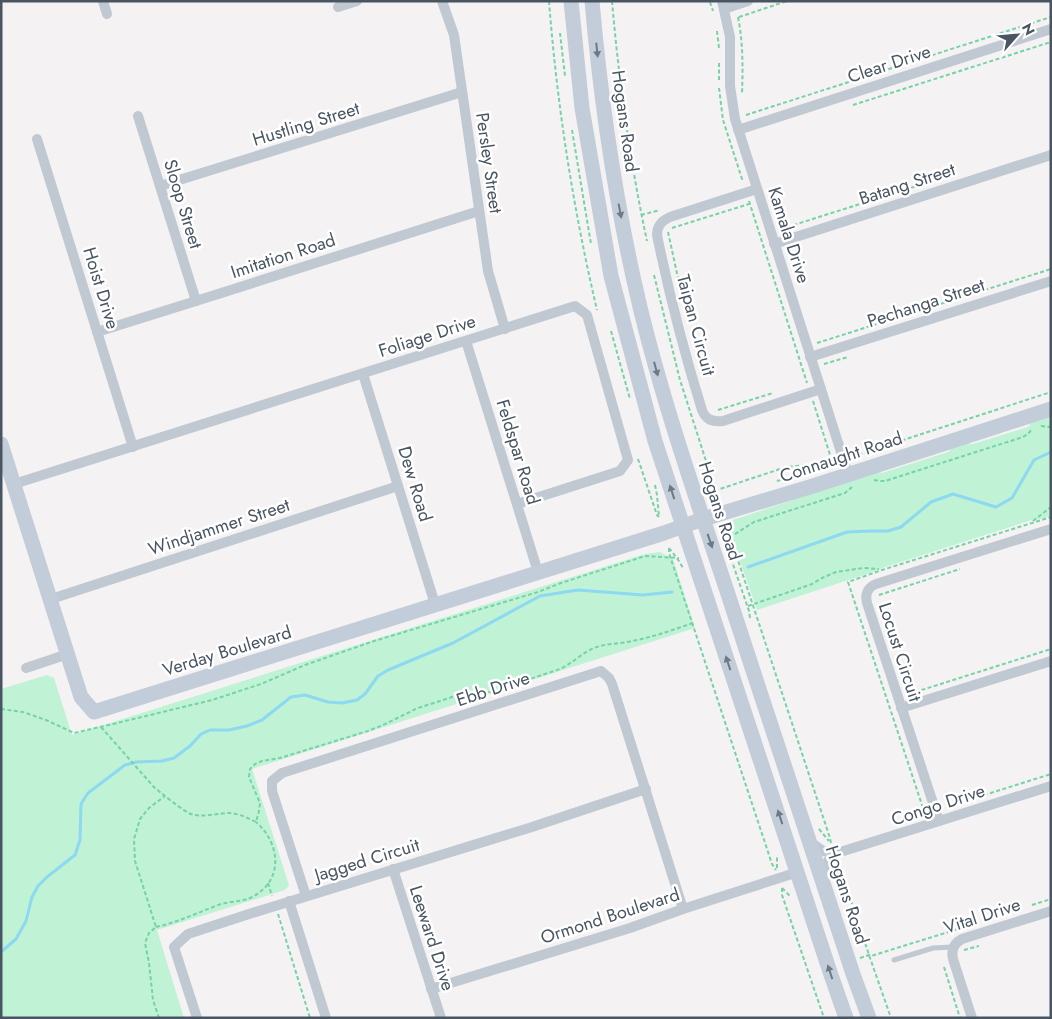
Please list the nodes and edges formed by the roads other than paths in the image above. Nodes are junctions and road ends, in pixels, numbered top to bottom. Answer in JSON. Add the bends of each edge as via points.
{"nodes":[{"id":1,"x":103,"y":1,"type":"edge"},
{"id":2,"x":357,"y":1,"type":"edge"},
{"id":3,"x":442,"y":1,"type":"edge"},
{"id":4,"x":571,"y":1,"type":"edge"},
{"id":5,"x":592,"y":1,"type":"edge"},
{"id":6,"x":748,"y":1,"type":"edge"},
{"id":7,"x":723,"y":5,"type":"edge"},
{"id":8,"x":338,"y":7,"type":"dead end"},
{"id":9,"x":107,"y":14,"type":"dead end"},
{"id":10,"x":1051,"y":29,"type":"edge"},
{"id":11,"x":462,"y":92,"type":"junction"},
{"id":12,"x":138,"y":116,"type":"dead end"},
{"id":13,"x":738,"y":130,"type":"junction"},
{"id":14,"x":37,"y":139,"type":"dead end"},
{"id":15,"x":1051,"y":156,"type":"edge"},
{"id":16,"x":160,"y":186,"type":"junction"},
{"id":17,"x":757,"y":190,"type":"junction"},
{"id":18,"x":479,"y":211,"type":"junction"},
{"id":19,"x":774,"y":244,"type":"junction"},
{"id":20,"x":1051,"y":281,"type":"edge"},
{"id":21,"x":196,"y":301,"type":"junction"},
{"id":22,"x":505,"y":329,"type":"junction"},
{"id":23,"x":97,"y":332,"type":"junction"},
{"id":24,"x":466,"y":341,"type":"junction"},
{"id":25,"x":810,"y":357,"type":"junction"},
{"id":26,"x":363,"y":374,"type":"junction"},
{"id":27,"x":821,"y":389,"type":"junction"},
{"id":28,"x":1051,"y":409,"type":"edge"},
{"id":29,"x":1,"y":444,"type":"edge"},
{"id":30,"x":133,"y":447,"type":"junction"},
{"id":31,"x":854,"y":477,"type":"junction"},
{"id":32,"x":14,"y":484,"type":"junction"},
{"id":33,"x":398,"y":486,"type":"junction"},
{"id":34,"x":517,"y":504,"type":"junction"},
{"id":35,"x":703,"y":519,"type":"junction"},
{"id":36,"x":684,"y":526,"type":"junction"},
{"id":37,"x":1051,"y":529,"type":"edge"},
{"id":38,"x":642,"y":540,"type":"joint"},
{"id":39,"x":538,"y":572,"type":"junction"},
{"id":40,"x":51,"y":599,"type":"junction"},
{"id":41,"x":435,"y":604,"type":"junction"},
{"id":42,"x":68,"y":654,"type":"junction"},
{"id":43,"x":1051,"y":661,"type":"edge"},
{"id":44,"x":26,"y":668,"type":"dead end"},
{"id":45,"x":901,"y":708,"type":"junction"},
{"id":46,"x":1051,"y":786,"type":"edge"},
{"id":47,"x":646,"y":789,"type":"junction"},
{"id":48,"x":939,"y":821,"type":"junction"},
{"id":49,"x":810,"y":841,"type":"junction"},
{"id":50,"x":834,"y":854,"type":"junction"},
{"id":51,"x":393,"y":869,"type":"junction"},
{"id":52,"x":798,"y":872,"type":"junction"},
{"id":53,"x":821,"y":875,"type":"junction"},
{"id":54,"x":306,"y":896,"type":"junction"},
{"id":55,"x":289,"y":902,"type":"junction"},
{"id":56,"x":683,"y":909,"type":"junction"},
{"id":57,"x":1051,"y":911,"type":"edge"},
{"id":58,"x":958,"y":949,"type":"junction"},
{"id":59,"x":894,"y":960,"type":"dead end"},
{"id":60,"x":432,"y":989,"type":"junction"},
{"id":61,"x":197,"y":1018,"type":"edge"},
{"id":62,"x":326,"y":1018,"type":"edge"},
{"id":63,"x":441,"y":1018,"type":"edge"},
{"id":64,"x":846,"y":1018,"type":"edge"},
{"id":65,"x":869,"y":1018,"type":"edge"},
{"id":66,"x":972,"y":1018,"type":"edge"}],
"edges":[{"from":1,"to":9,"type":"street"},
{"from":2,"to":8,"type":"street"},
{"from":3,"to":11,"type":"street","name":"Persley Street","via":[[454,35]]},
{"from":36,"to":4,"type":"street","one_way":true,"via":[[655,441],[611,276],[582,108]]},
{"from":5,"to":35,"type":"street","name":"Hogans Road","one_way":true,"via":[[606,132],[640,308]]},
{"from":6,"to":7,"type":"street","via":[[735,6]]},
{"from":7,"to":13,"type":"street","name":"Kamala Drive","via":[[730,46],[731,97]]},
{"from":10,"to":13,"type":"street","name":"Clear Drive"},
{"from":11,"to":16,"type":"street","name":"Hustling Street"},
{"from":11,"to":18,"type":"street","name":"Persley Street"},
{"from":12,"to":16,"type":"street","name":"Sloop Street"},
{"from":13,"to":17,"type":"street","name":"Kamala Drive"},
{"from":14,"to":23,"type":"street","name":"Hoist Drive"},
{"from":15,"to":19,"type":"street","name":"Batang Street"},
{"from":16,"to":21,"type":"street","name":"Sloop Street"},
{"from":17,"to":19,"type":"street","name":"Kamala Drive"},
{"from":17,"to":27,"type":"street","name":"Taipan Circuit","via":[[666,219],[658,228],[668,285],[704,415],[715,422]]},
{"from":18,"to":21,"type":"street","name":"Imitation Road"},
{"from":18,"to":22,"type":"street","name":"Persley Street","via":[[488,271]]},
{"from":19,"to":25,"type":"street","name":"Kamala Drive"},
{"from":20,"to":25,"type":"street","name":"Pechanga Street"},
{"from":21,"to":23,"type":"street","name":"Imitation Road"},
{"from":22,"to":24,"type":"street","name":"Foliage Drive"},
{"from":22,"to":34,"type":"street","name":"Foliage Drive","via":[[575,306],[587,314],[628,460],[620,471]]},
{"from":23,"to":30,"type":"street","name":"Hoist Drive"},
{"from":24,"to":26,"type":"street","name":"Foliage Drive"},
{"from":24,"to":34,"type":"street","name":"Feldspar Road"},
{"from":25,"to":27,"type":"street","name":"Kamala Drive"},
{"from":26,"to":30,"type":"street","name":"Foliage Drive"},
{"from":26,"to":33,"type":"street","name":"Dew Road"},
{"from":27,"to":31,"type":"street","name":"Kamala Drive"},
{"from":28,"to":31,"type":"street","name":"Connaught Road"},
{"from":29,"to":32,"type":"street","name":"Verday Boulevard"},
{"from":30,"to":32,"type":"street","name":"Foliage Drive"},
{"from":31,"to":35,"type":"street","name":"Connaught Road"},
{"from":32,"to":40,"type":"street","name":"Verday Boulevard"},
{"from":33,"to":40,"type":"street","name":"Windjammer Street"},
{"from":33,"to":41,"type":"street","name":"Dew Road"},
{"from":34,"to":39,"type":"street","name":"Feldspar Road"},
{"from":35,"to":36,"type":"street","name":"Connaught Road"},
{"from":35,"to":49,"type":"street","name":"Hogans Road","one_way":true},
{"from":36,"to":38,"type":"street","name":"Connaught Road"},
{"from":52,"to":36,"type":"street","one_way":true},
{"from":37,"to":45,"type":"street","name":"Locust Circuit","via":[[870,588],[866,594],[867,603]]},
{"from":38,"to":39,"type":"street","name":"Verday Boulevard"},
{"from":39,"to":41,"type":"street","name":"Verday Boulevard"},
{"from":40,"to":42,"type":"street","name":"Verday Boulevard"},
{"from":41,"to":42,"type":"street","name":"Verday Boulevard","via":[[94,712],[81,697]]},
{"from":42,"to":44,"type":"street"},
{"from":43,"to":45,"type":"street"},
{"from":45,"to":48,"type":"street","name":"Locust Circuit"},
{"from":46,"to":48,"type":"street","name":"Congo Drive"},
{"from":47,"to":51,"type":"street","name":"Jagged Circuit"},
{"from":47,"to":54,"type":"street","name":"Ebb Drive","via":[[612,684],[601,671],[282,774],[272,781],[272,791]]},
{"from":47,"to":56,"type":"street","name":"Ebb Drive"},
{"from":48,"to":50,"type":"street","name":"Congo Drive"},
{"from":49,"to":50,"type":"street"},
{"from":49,"to":53,"type":"street","name":"Hogans Road"},
{"from":50,"to":53,"type":"street","via":[[826,862]]},
{"from":51,"to":54,"type":"street","name":"Jagged Circuit"},
{"from":51,"to":60,"type":"street","name":"Leeward Drive"},
{"from":52,"to":56,"type":"street","name":"Ormond Boulevard"},
{"from":64,"to":52,"type":"street","one_way":true},
{"from":53,"to":65,"type":"street","name":"Hogans Road"},
{"from":54,"to":55,"type":"street","name":"Jagged Circuit"},
{"from":55,"to":61,"type":"street","name":"Jagged Circuit","via":[[188,934],[174,947]]},
{"from":55,"to":62,"type":"street"},
{"from":56,"to":60,"type":"street","name":"Ormond Boulevard"},
{"from":57,"to":58,"type":"street","name":"Vital Drive","via":[[962,939],[958,941]]},
{"from":58,"to":59,"type":"lane","name":"Vital Drive","via":[[932,948]]},
{"from":58,"to":66,"type":"street","via":[[952,950],[953,959]]},
{"from":60,"to":63,"type":"street","name":"Leeward Drive"}]}
